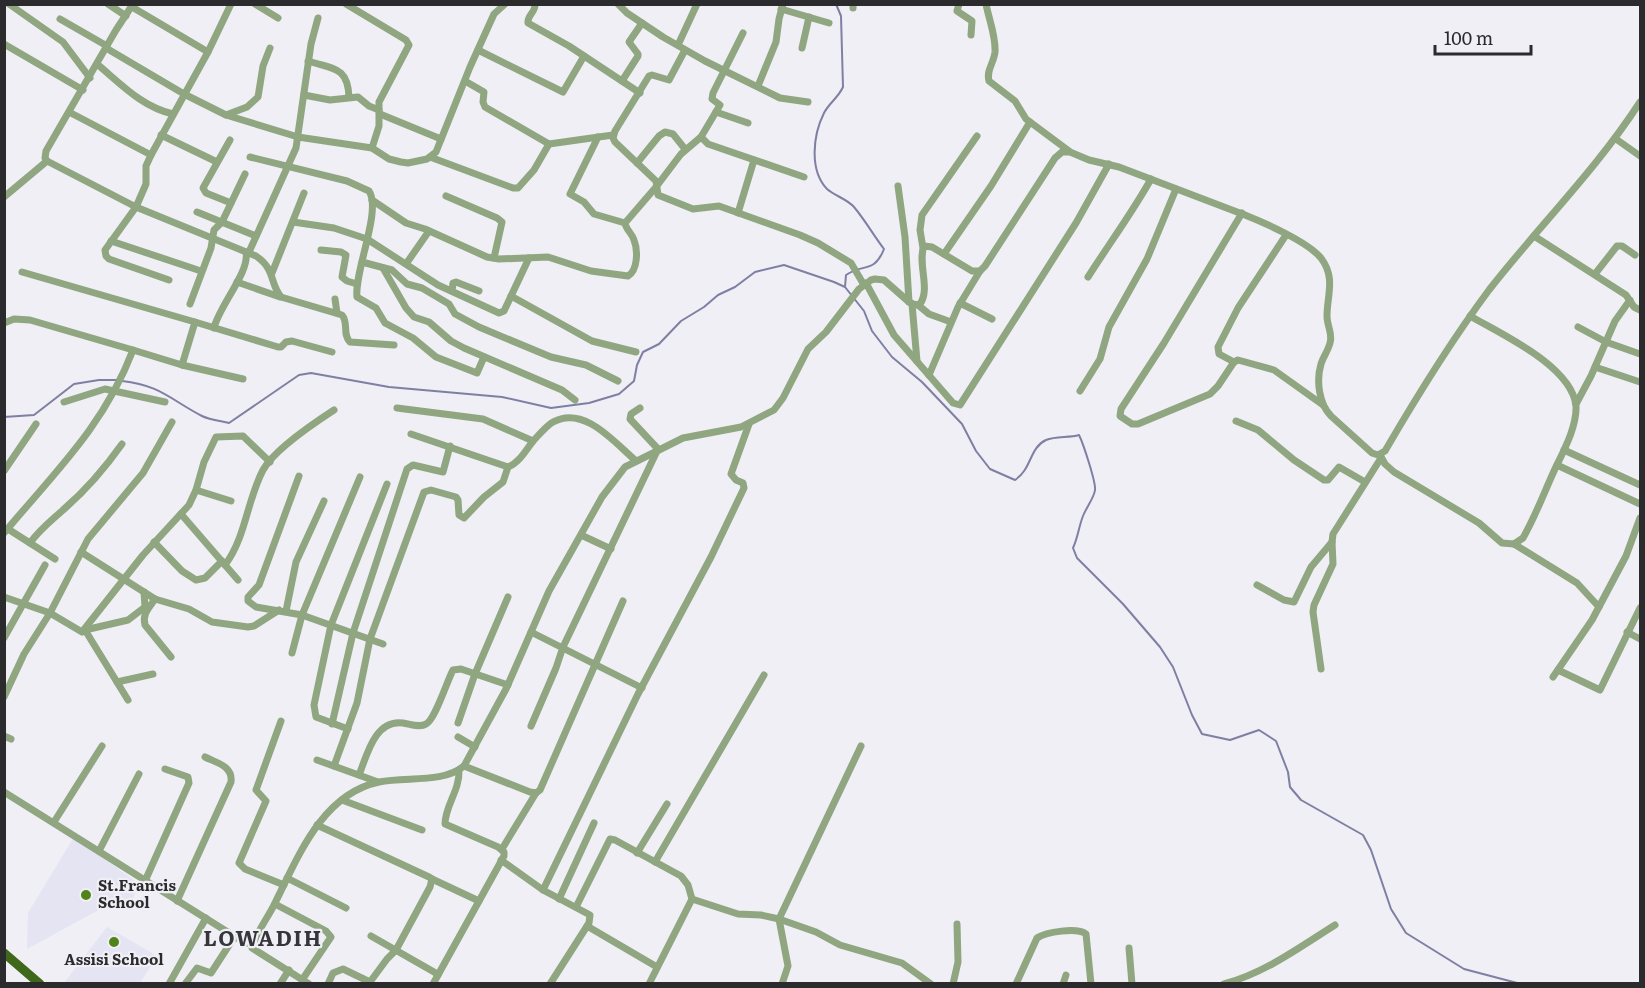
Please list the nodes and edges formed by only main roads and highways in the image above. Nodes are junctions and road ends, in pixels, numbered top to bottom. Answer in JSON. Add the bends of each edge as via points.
{"nodes":[{"id":1,"x":4,"y":953,"type":"edge"},
{"id":2,"x":40,"y":984,"type":"edge"}],
"edges":[{"from":1,"to":2,"type":"main road"}]}
